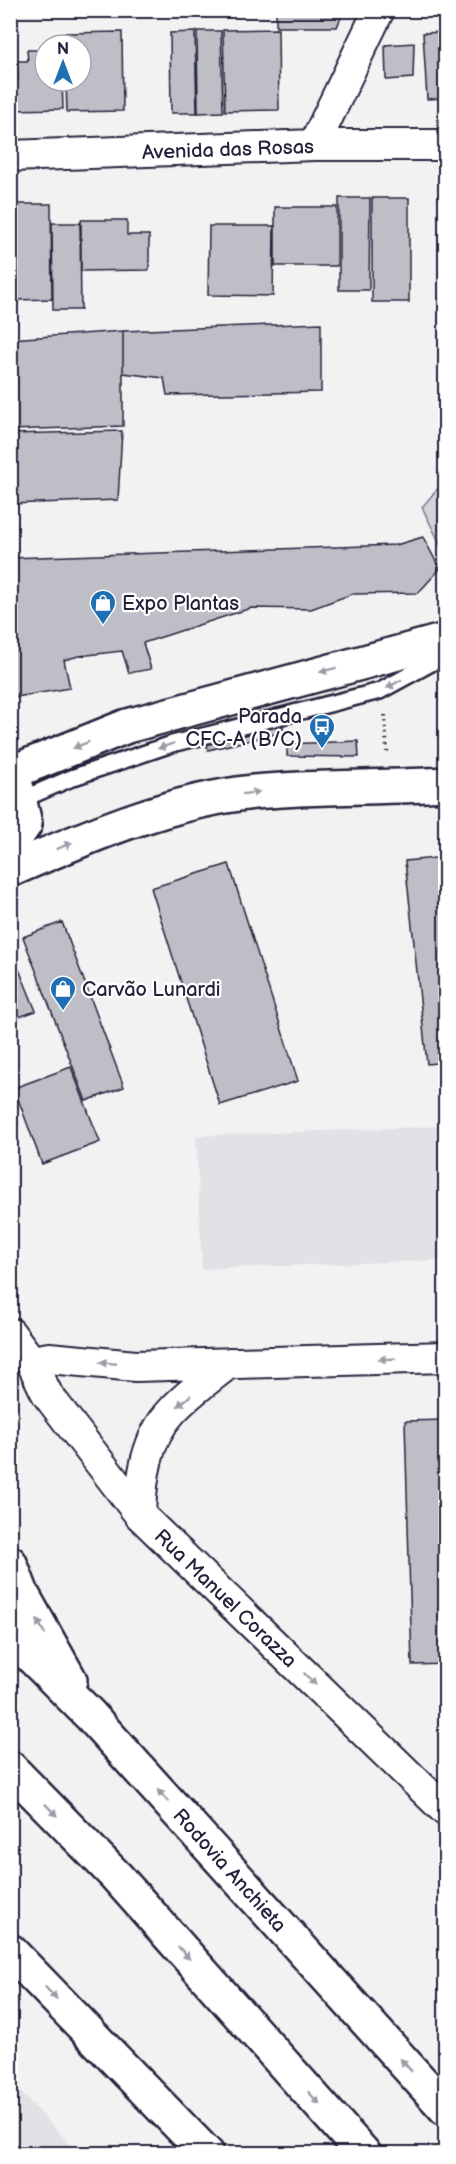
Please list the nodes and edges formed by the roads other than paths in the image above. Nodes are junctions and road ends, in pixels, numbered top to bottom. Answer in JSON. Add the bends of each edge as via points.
{"nodes":[{"id":1,"x":379,"y":10,"type":"edge"},
{"id":2,"x":314,"y":145,"type":"junction"},
{"id":3,"x":446,"y":145,"type":"edge"},
{"id":4,"x":10,"y":156,"type":"edge"},
{"id":5,"x":446,"y":640,"type":"edge"},
{"id":6,"x":446,"y":655,"type":"edge"},
{"id":7,"x":13,"y":784,"type":"edge"},
{"id":8,"x":446,"y":784,"type":"edge"},
{"id":9,"x":10,"y":845,"type":"edge"},
{"id":10,"x":10,"y":870,"type":"edge"},
{"id":11,"x":10,"y":1333,"type":"edge"},
{"id":12,"x":446,"y":1357,"type":"edge"},
{"id":13,"x":31,"y":1361,"type":"junction"},
{"id":14,"x":229,"y":1363,"type":"junction"},
{"id":15,"x":140,"y":1515,"type":"junction"},
{"id":16,"x":10,"y":1563,"type":"edge"},
{"id":17,"x":10,"y":1635,"type":"edge"},
{"id":18,"x":90,"y":1715,"type":"junction"},
{"id":19,"x":10,"y":1768,"type":"edge"},
{"id":20,"x":446,"y":1810,"type":"edge"},
{"id":21,"x":10,"y":1951,"type":"edge"},
{"id":22,"x":446,"y":2109,"type":"edge"},
{"id":23,"x":207,"y":2154,"type":"edge"},
{"id":24,"x":364,"y":2154,"type":"edge"}],
"edges":[{"from":1,"to":2,"type":"street"},
{"from":2,"to":3,"type":"street","name":"Avenida das Rosas"},
{"from":2,"to":4,"type":"street","name":"Avenida das Rosas"},
{"from":5,"to":7,"type":"main road","one_way":true,"via":[[127,726]]},
{"from":6,"to":7,"type":"lane","one_way":true,"via":[[380,692],[172,744],[74,777]]},
{"from":7,"to":9,"type":"main road","via":[[25,824]]},
{"from":10,"to":8,"type":"main road","one_way":true,"via":[[107,828],[181,806],[252,792]]},
{"from":11,"to":13,"type":"street"},
{"from":12,"to":14,"type":"street","one_way":true},
{"from":14,"to":13,"type":"street","one_way":true,"via":[[136,1366],[49,1358]]},
{"from":13,"to":15,"type":"street","via":[[47,1394]]},
{"from":14,"to":15,"type":"street","name":"Rua Manuel Corazza","one_way":true,"via":[[171,1412],[151,1446],[141,1483]]},
{"from":15,"to":20,"type":"street","name":"Rua Manuel Corazza","one_way":true},
{"from":18,"to":16,"type":"main road","one_way":true,"via":[[22,1594]]},
{"from":17,"to":18,"type":"main road","name":"Rodovia Anchieta"},
{"from":22,"to":18,"type":"main road","name":"Rodovia Anchieta","one_way":true},
{"from":19,"to":24,"type":"main road","one_way":true,"via":[[116,1876]]},
{"from":21,"to":23,"type":"main road","one_way":true}]}
